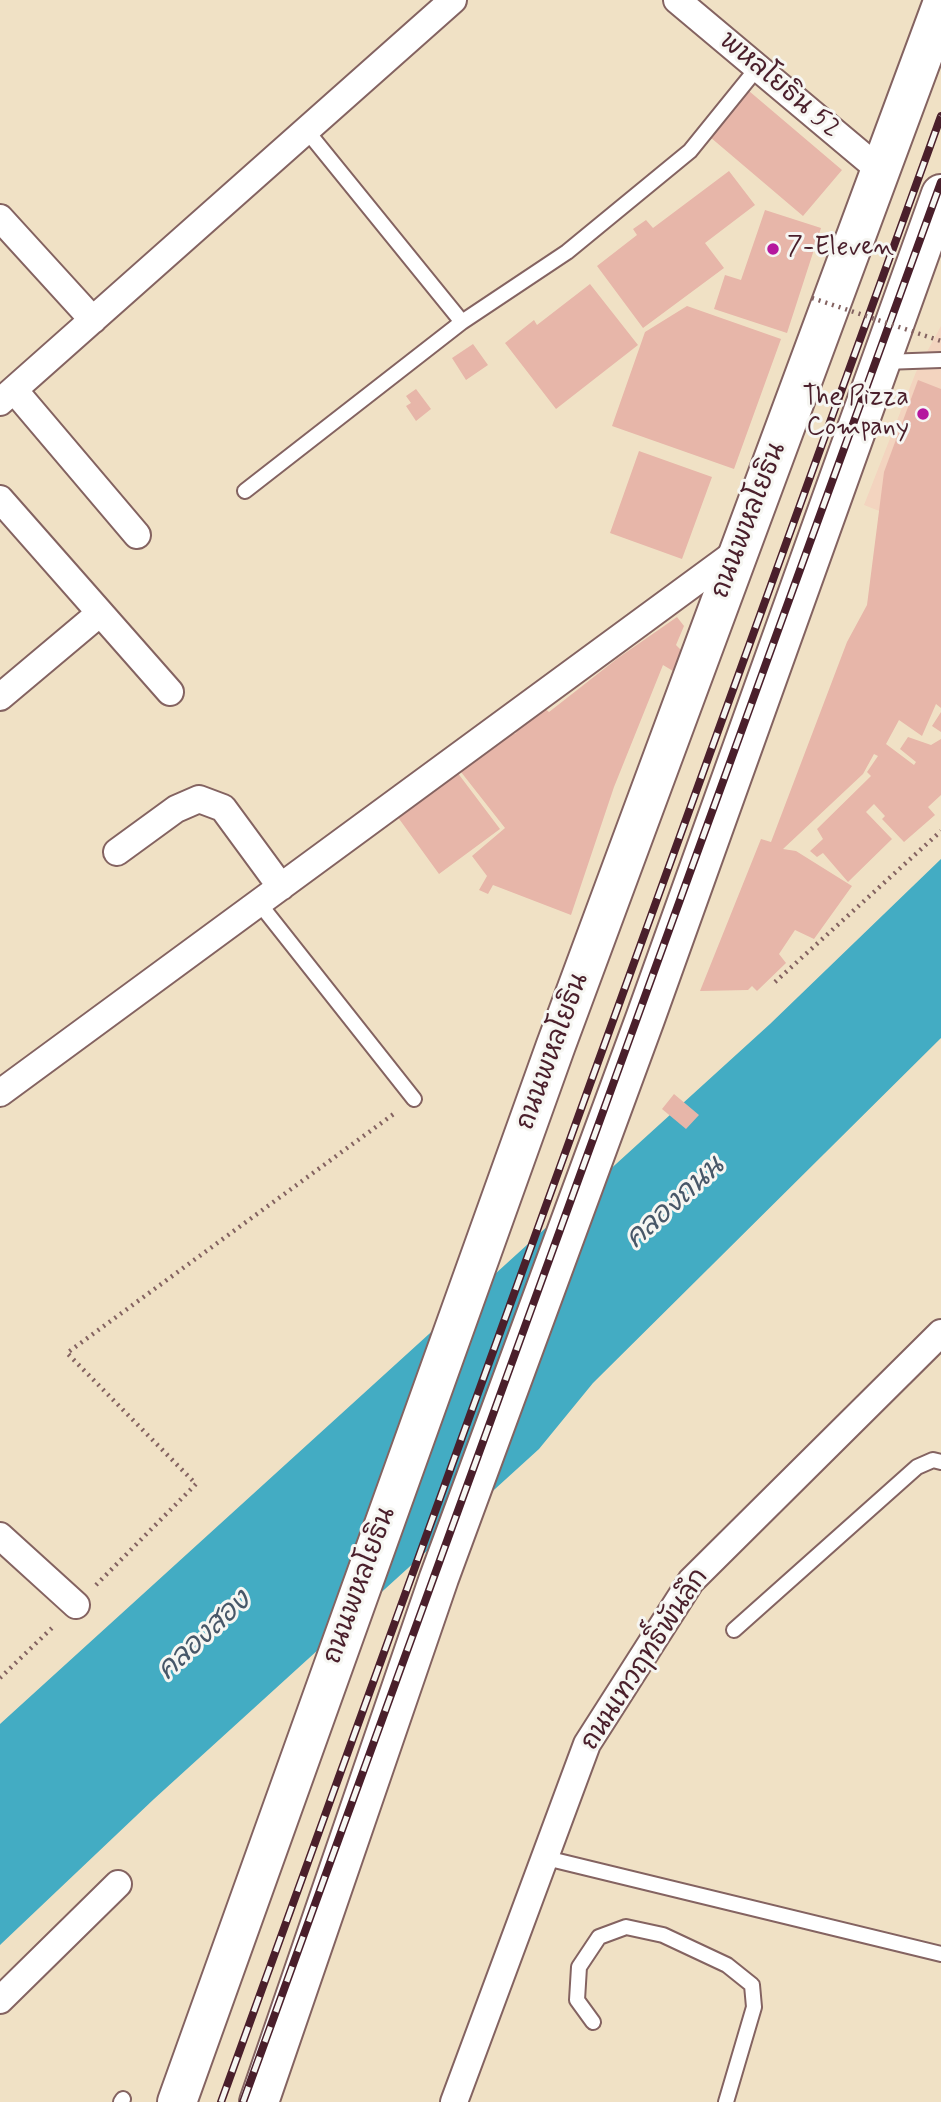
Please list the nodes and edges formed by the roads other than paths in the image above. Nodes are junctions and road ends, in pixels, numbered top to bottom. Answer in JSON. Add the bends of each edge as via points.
{"nodes":[{"id":1,"x":453,"y":0,"type":"edge"},
{"id":2,"x":677,"y":0,"type":"edge"},
{"id":3,"x":941,"y":7,"type":"edge"},
{"id":4,"x":758,"y":67,"type":"junction"},
{"id":5,"x":307,"y":131,"type":"junction"},
{"id":6,"x":882,"y":172,"type":"junction"},
{"id":7,"x":941,"y":194,"type":"edge"},
{"id":8,"x":0,"y":218,"type":"edge"},
{"id":9,"x":93,"y":320,"type":"junction"},
{"id":10,"x":462,"y":322,"type":"junction"},
{"id":11,"x":941,"y":360,"type":"edge"},
{"id":12,"x":879,"y":362,"type":"junction"},
{"id":13,"x":7,"y":396,"type":"edge"},
{"id":14,"x":245,"y":491,"type":"dead end"},
{"id":15,"x":0,"y":499,"type":"edge"},
{"id":16,"x":137,"y":535,"type":"dead end"},
{"id":17,"x":739,"y":550,"type":"junction"},
{"id":18,"x":100,"y":613,"type":"junction"},
{"id":19,"x":170,"y":692,"type":"dead end"},
{"id":20,"x":0,"y":697,"type":"edge"},
{"id":21,"x":117,"y":852,"type":"dead end"},
{"id":22,"x":281,"y":887,"type":"junction"},
{"id":23,"x":259,"y":903,"type":"junction"},
{"id":24,"x":0,"y":1093,"type":"edge"},
{"id":25,"x":414,"y":1099,"type":"road end"},
{"id":26,"x":941,"y":1333,"type":"edge"},
{"id":27,"x":941,"y":1462,"type":"edge"},
{"id":28,"x":0,"y":1536,"type":"edge"},
{"id":29,"x":76,"y":1605,"type":"road end"},
{"id":30,"x":734,"y":1630,"type":"dead end"},
{"id":31,"x":546,"y":1857,"type":"junction"},
{"id":32,"x":118,"y":1884,"type":"dead end"},
{"id":33,"x":941,"y":1954,"type":"edge"},
{"id":34,"x":0,"y":2000,"type":"edge"},
{"id":35,"x":593,"y":2022,"type":"dead end"},
{"id":36,"x":177,"y":2102,"type":"edge"},
{"id":37,"x":259,"y":2102,"type":"edge"},
{"id":38,"x":454,"y":2102,"type":"edge"},
{"id":39,"x":726,"y":2102,"type":"edge"}],
"edges":[{"from":1,"to":5,"type":"street"},
{"from":2,"to":4,"type":"street","name":"พหลโยธิน 52"},
{"from":3,"to":6,"type":"main road","name":"ถนนพหลโยธิน"},
{"from":4,"to":6,"type":"street","name":"พหลโยธิน 52"},
{"from":4,"to":10,"type":"lane","via":[[690,151],[567,252]]},
{"from":5,"to":9,"type":"street"},
{"from":5,"to":10,"type":"lane"},
{"from":6,"to":17,"type":"main road","name":"ถนนพหลโยธิน"},
{"from":7,"to":12,"type":"main road"},
{"from":8,"to":9,"type":"street"},
{"from":9,"to":13,"type":"street"},
{"from":10,"to":14,"type":"lane"},
{"from":11,"to":12,"type":"lane"},
{"from":12,"to":37,"type":"main road","via":[[640,1035],[439,1578]]},
{"from":13,"to":16,"type":"street"},
{"from":15,"to":18,"type":"street"},
{"from":17,"to":22,"type":"street"},
{"from":17,"to":36,"type":"main road","name":"ถนนพหลโยธิน","via":[[551,1058]]},
{"from":18,"to":19,"type":"street"},
{"from":18,"to":20,"type":"street"},
{"from":21,"to":22,"type":"street","via":[[176,809],[199,799],[223,808]]},
{"from":22,"to":23,"type":"street"},
{"from":23,"to":24,"type":"street"},
{"from":23,"to":25,"type":"lane"},
{"from":26,"to":31,"type":"street","name":"ถนนเทวฤทธิ์พันลึก","via":[[691,1581],[587,1744]]},
{"from":27,"to":30,"type":"lane","via":[[933,1460],[917,1467]]},
{"from":28,"to":29,"type":"street"},
{"from":31,"to":33,"type":"lane"},
{"from":31,"to":38,"type":"street","name":"ถนนเทวฤทธิ์พันลึก"},
{"from":32,"to":34,"type":"street"},
{"from":35,"to":39,"type":"lane","via":[[577,2000],[579,1967],[599,1937],[626,1927],[663,1935],[727,1965],[751,1985],[754,2007]]}]}
